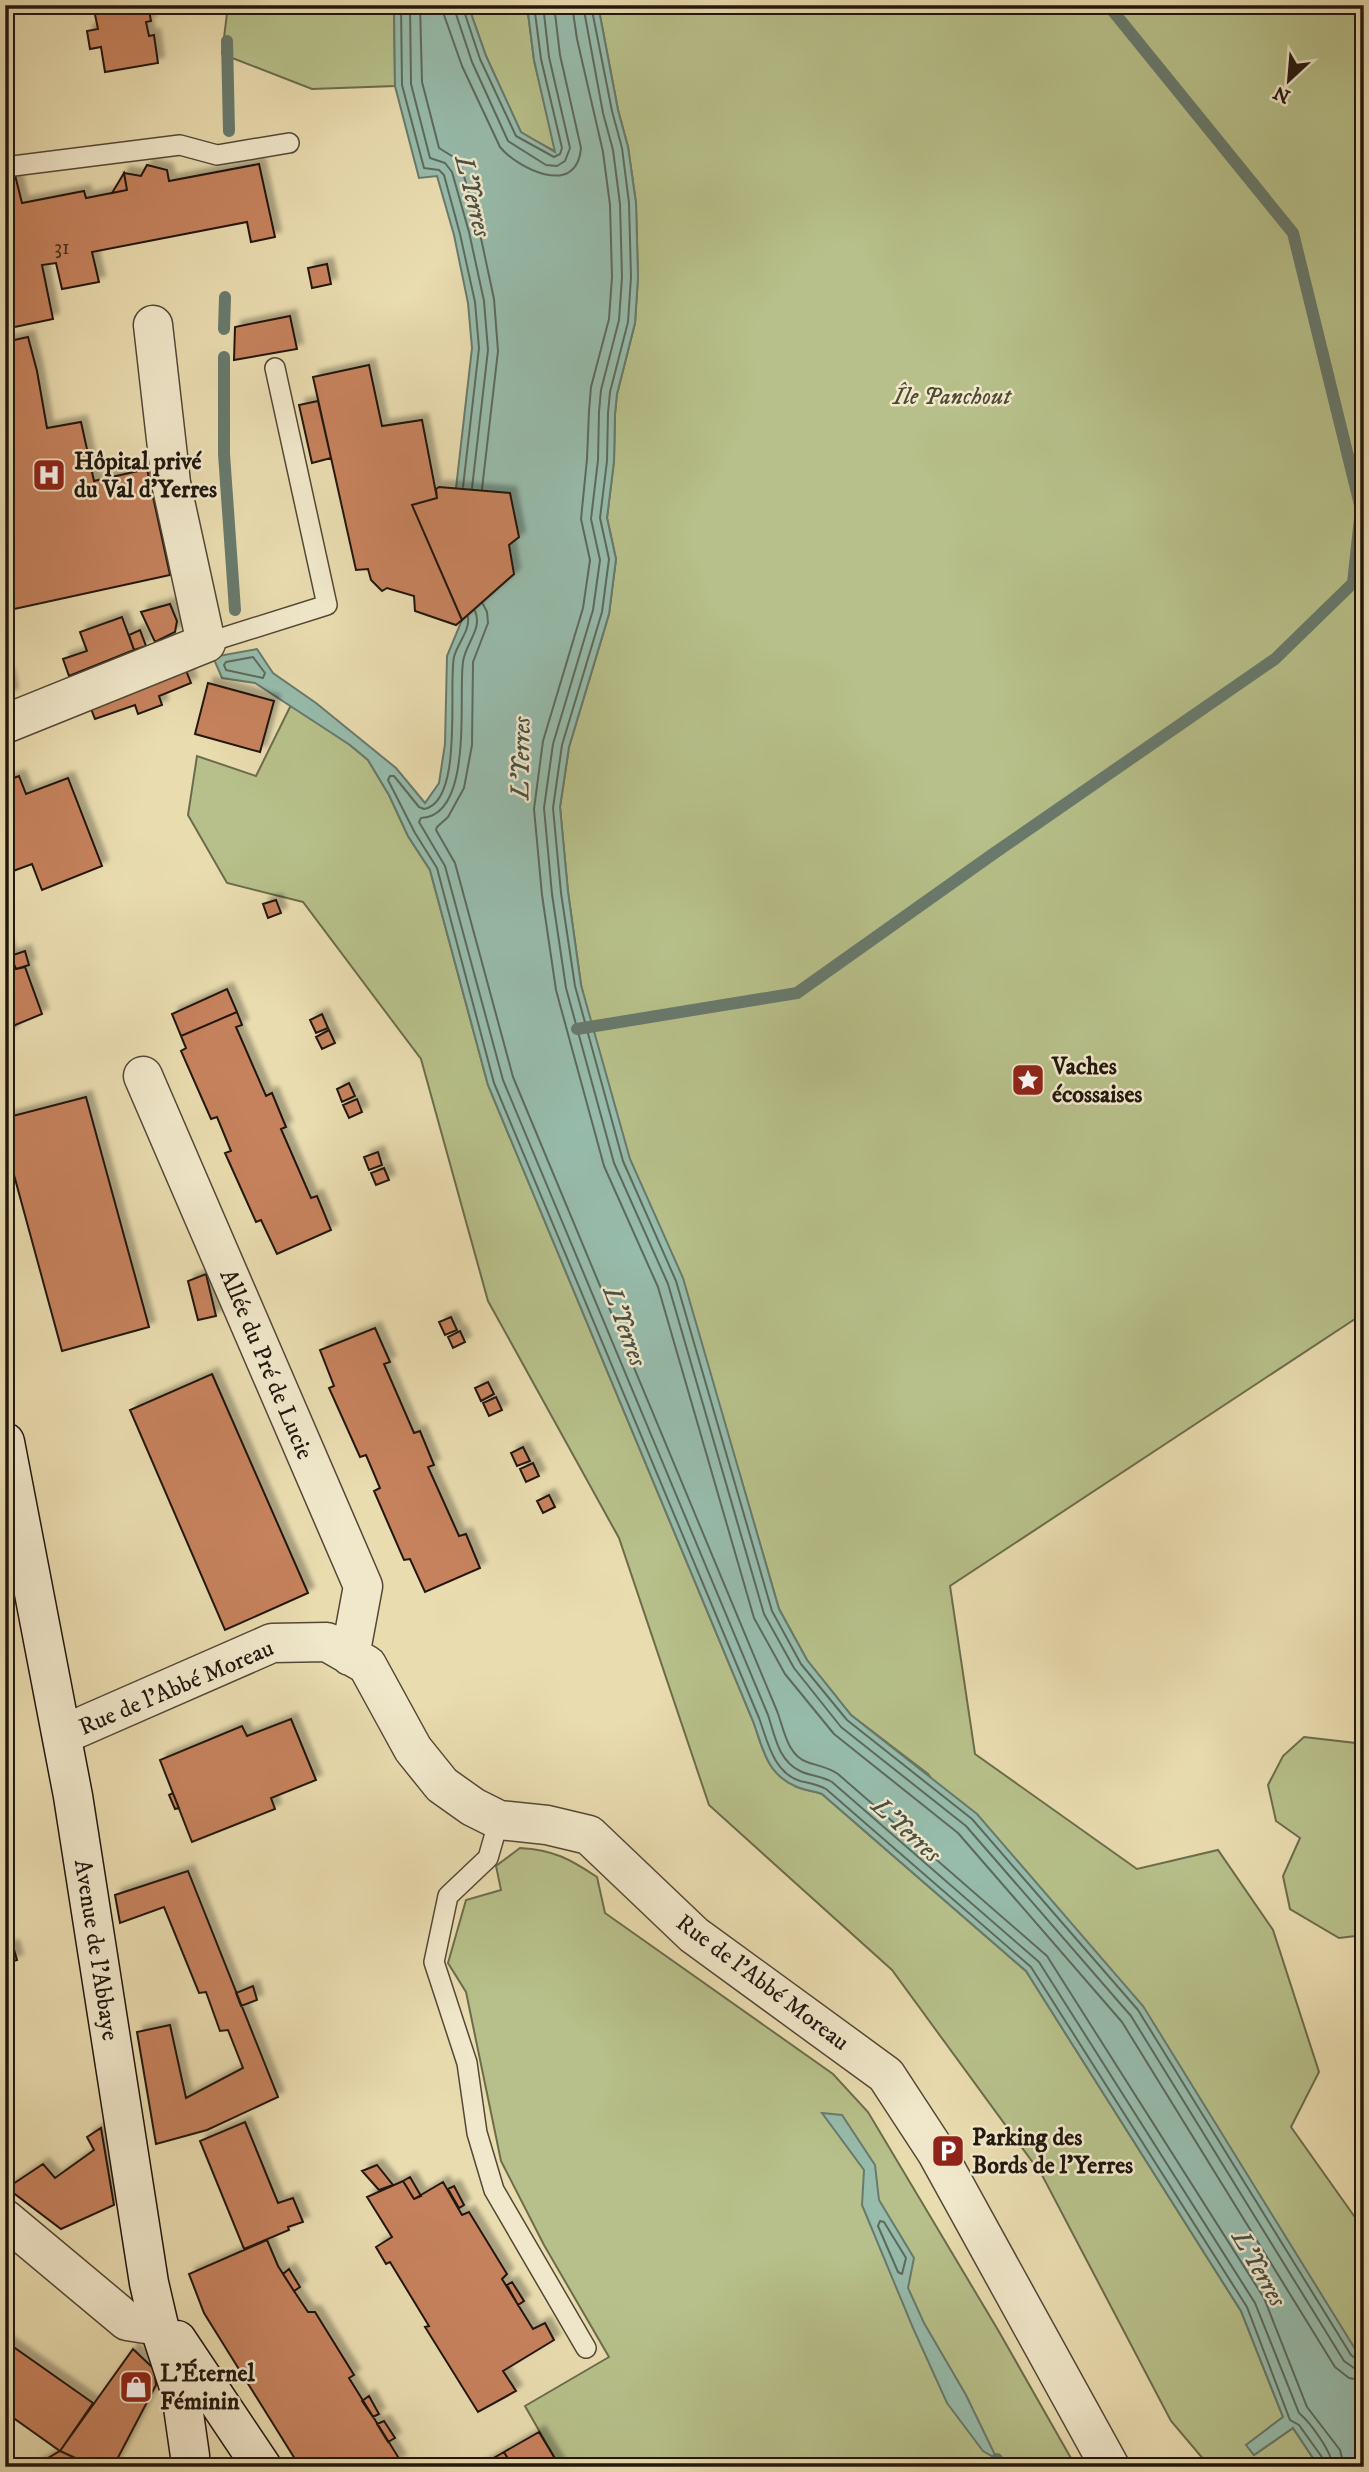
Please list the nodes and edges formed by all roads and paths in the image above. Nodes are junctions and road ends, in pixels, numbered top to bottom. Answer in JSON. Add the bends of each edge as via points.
{"nodes":[{"id":1,"x":289,"y":143,"type":"dead end"},
{"id":2,"x":5,"y":167,"type":"edge"},
{"id":3,"x":153,"y":325,"type":"dead end"},
{"id":4,"x":275,"y":368,"type":"dead end"},
{"id":5,"x":206,"y":643,"type":"junction"},
{"id":6,"x":5,"y":724,"type":"edge"},
{"id":7,"x":143,"y":1076,"type":"dead end"},
{"id":8,"x":5,"y":1443,"type":"edge"},
{"id":9,"x":350,"y":1656,"type":"junction"},
{"id":10,"x":62,"y":1735,"type":"junction"},
{"id":11,"x":499,"y":1820,"type":"junction"},
{"id":12,"x":5,"y":2218,"type":"edge"},
{"id":13,"x":159,"y":2326,"type":"junction"},
{"id":14,"x":586,"y":2348,"type":"dead end"},
{"id":15,"x":258,"y":2461,"type":"edge"},
{"id":16,"x":184,"y":2462,"type":"edge"},
{"id":17,"x":1111,"y":2467,"type":"edge"}],
"edges":[{"from":1,"to":2,"type":"lane","via":[[217,155],[180,145]]},
{"from":3,"to":5,"type":"street","via":[[171,483]]},
{"from":4,"to":5,"type":"lane","via":[[327,605]]},
{"from":5,"to":6,"type":"street"},
{"from":7,"to":9,"type":"street","name":"Allée du Pré de Lucie","via":[[363,1586]]},
{"from":8,"to":10,"type":"street","name":"Avenue de l'Abbaye"},
{"from":9,"to":10,"type":"street","name":"Rue de l'Abbé Moreau","via":[[327,1642],[272,1643]]},
{"from":9,"to":11,"type":"street","name":"Rue de l'Abbé Moreau","via":[[367,1665],[413,1749],[442,1785]]},
{"from":10,"to":13,"type":"street","name":"Avenue de l'Abbaye"},
{"from":11,"to":14,"type":"lane","via":[[488,1858],[448,1896],[434,1962],[467,2063],[477,2133],[494,2189]]},
{"from":11,"to":17,"type":"street","name":"Rue de l'Abbé Moreau","via":[[589,1835],[694,1935],[886,2075],[937,2152]]},
{"from":12,"to":13,"type":"street","via":[[127,2321]]},
{"from":13,"to":15,"type":"street","via":[[175,2336]]},
{"from":13,"to":16,"type":"street","name":"Avenue de l'Abbaye","via":[[181,2393]]},
{"from":15,"to":16,"type":"street","via":[[228,2450]]}]}
